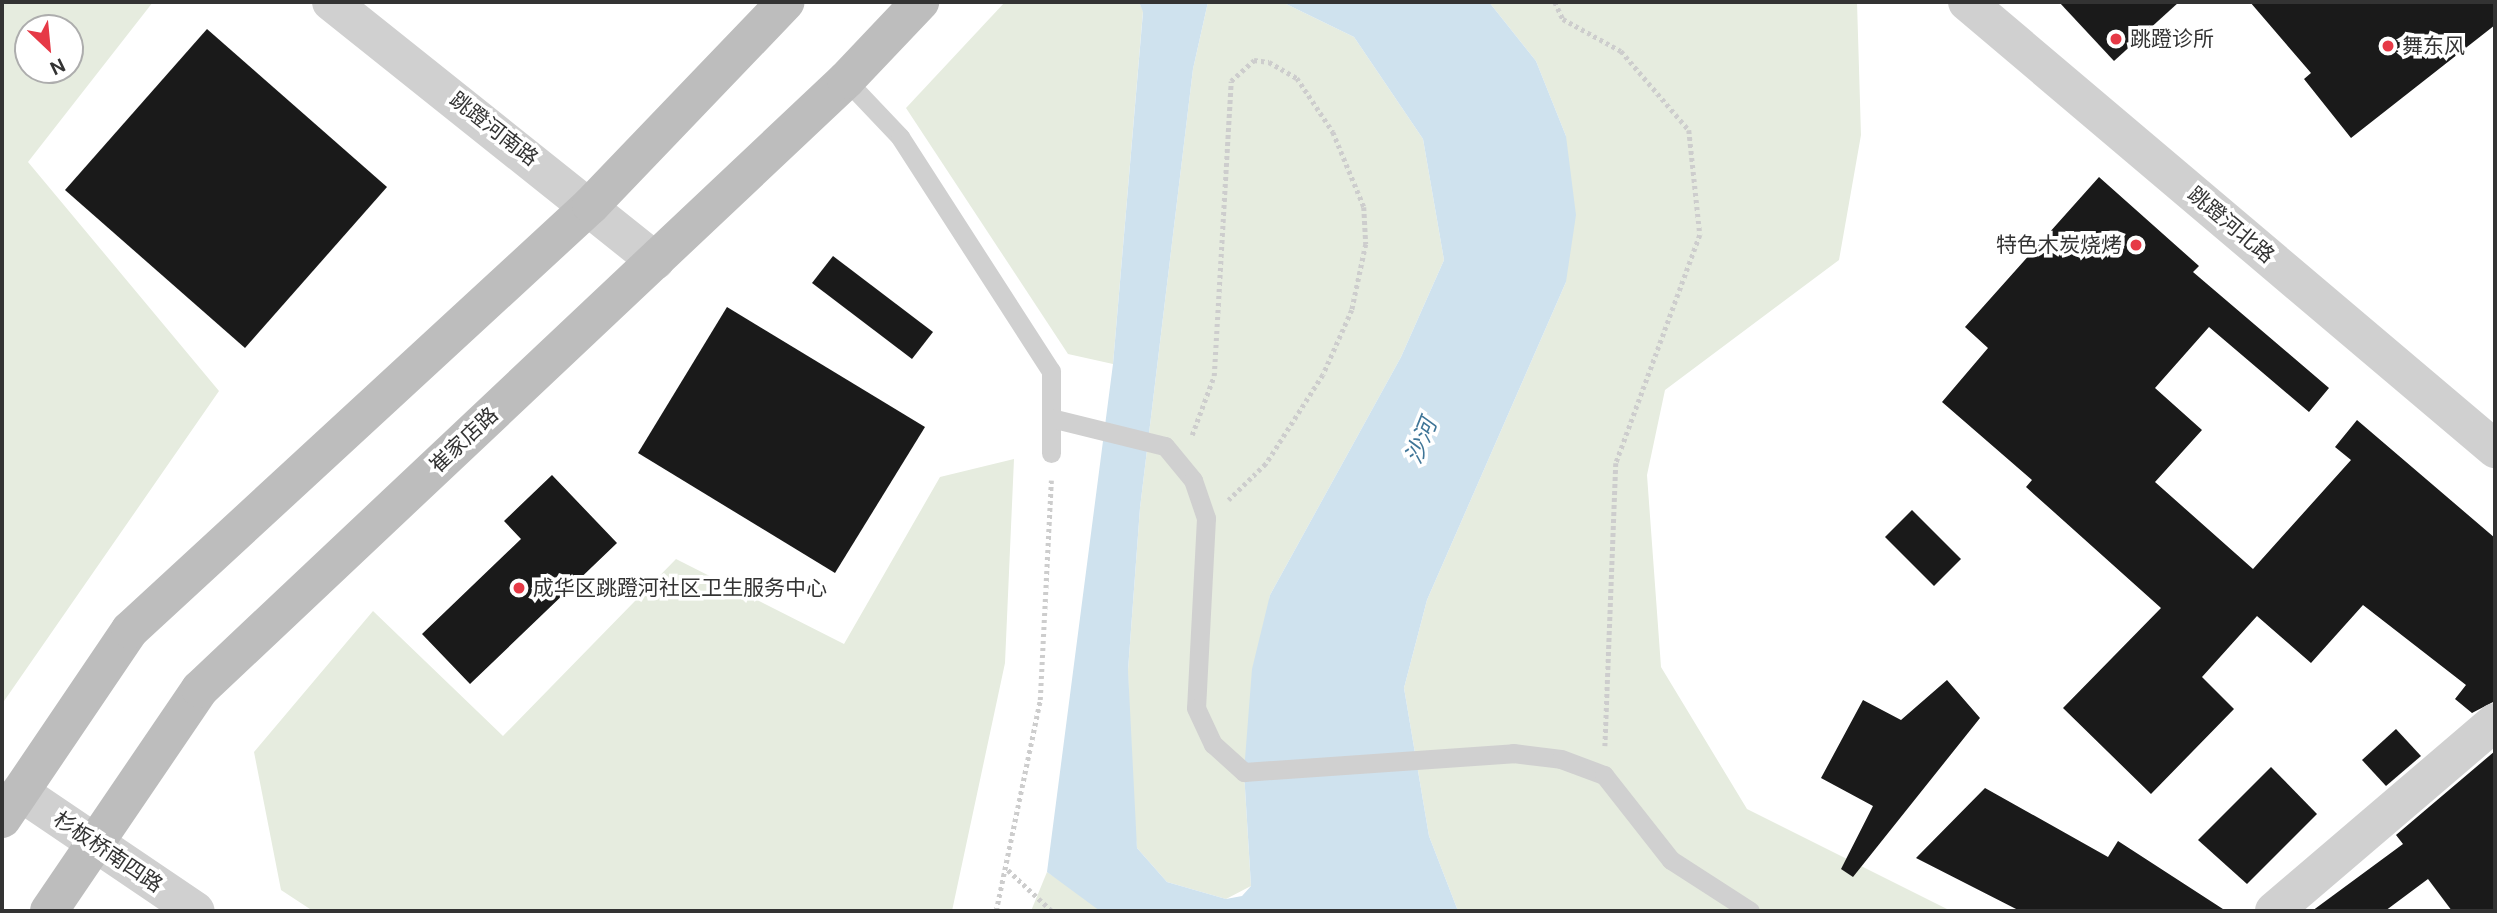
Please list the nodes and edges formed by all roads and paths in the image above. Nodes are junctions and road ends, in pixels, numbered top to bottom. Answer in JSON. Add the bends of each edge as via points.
{"nodes":[{"id":1,"x":331,"y":2,"type":"edge"},
{"id":2,"x":786,"y":2,"type":"edge"},
{"id":3,"x":1555,"y":2,"type":"edge"},
{"id":4,"x":1967,"y":2,"type":"edge"},
{"id":5,"x":914,"y":7,"type":"edge"},
{"id":6,"x":846,"y":80,"type":"junction"},
{"id":7,"x":592,"y":205,"type":"junction"},
{"id":8,"x":655,"y":261,"type":"junction"},
{"id":9,"x":1051,"y":418,"type":"junction"},
{"id":10,"x":2495,"y":449,"type":"edge"},
{"id":11,"x":1051,"y":453,"type":"joint"},
{"id":12,"x":1178,"y":463,"type":"junction"},
{"id":13,"x":1206,"y":518,"type":"junction"},
{"id":14,"x":2495,"y":722,"type":"edge"},
{"id":15,"x":1604,"y":775,"type":"junction"},
{"id":16,"x":11,"y":805,"type":"edge"},
{"id":17,"x":96,"y":843,"type":"junction"},
{"id":18,"x":1008,"y":870,"type":"junction"},
{"id":19,"x":49,"y":911,"type":"edge"},
{"id":20,"x":196,"y":911,"type":"edge"},
{"id":21,"x":996,"y":911,"type":"edge"},
{"id":22,"x":1052,"y":911,"type":"edge"},
{"id":23,"x":1750,"y":911,"type":"edge"},
{"id":24,"x":2274,"y":911,"type":"edge"}],
"edges":[{"from":1,"to":7,"type":"street","name":"跳蹬河南路"},
{"from":2,"to":7,"type":"main road"},
{"from":3,"to":15,"type":"path","via":[[1563,19],[1621,51],[1689,130],[1700,235],[1616,463]]},
{"from":4,"to":10,"type":"street","name":"跳蹬河北路"},
{"from":5,"to":6,"type":"main road","name":"崔家店路"},
{"from":6,"to":8,"type":"main road","name":"崔家店路"},
{"from":6,"to":9,"type":"lane","via":[[900,137],[1051,371]]},
{"from":7,"to":8,"type":"street","name":"跳蹬河南路"},
{"from":7,"to":16,"type":"main road","via":[[130,630]]},
{"from":8,"to":17,"type":"main road","name":"崔家店路","via":[[200,689]]},
{"from":9,"to":11,"type":"lane"},
{"from":9,"to":12,"type":"lane","via":[[1165,446]]},
{"from":11,"to":18,"type":"path","via":[[1050,592],[1040,700]]},
{"from":12,"to":13,"type":"lane"},
{"from":12,"to":13,"type":"path","via":[[1214,376],[1231,80],[1239,67],[1269,62],[1297,78],[1333,132],[1364,207],[1366,244],[1352,310],[1323,375],[1266,464]]},
{"from":13,"to":15,"type":"lane","via":[[1196,708],[1213,744],[1244,772],[1417,764],[1513,754],[1561,759]]},
{"from":14,"to":24,"type":"street"},
{"from":15,"to":23,"type":"lane","via":[[1671,860]]},
{"from":16,"to":17,"type":"street","name":"杉板桥南四路"},
{"from":17,"to":19,"type":"main road","name":"崔家店路"},
{"from":17,"to":20,"type":"street","name":"杉板桥南四路"},
{"from":18,"to":21,"type":"path"},
{"from":18,"to":22,"type":"path"}]}
